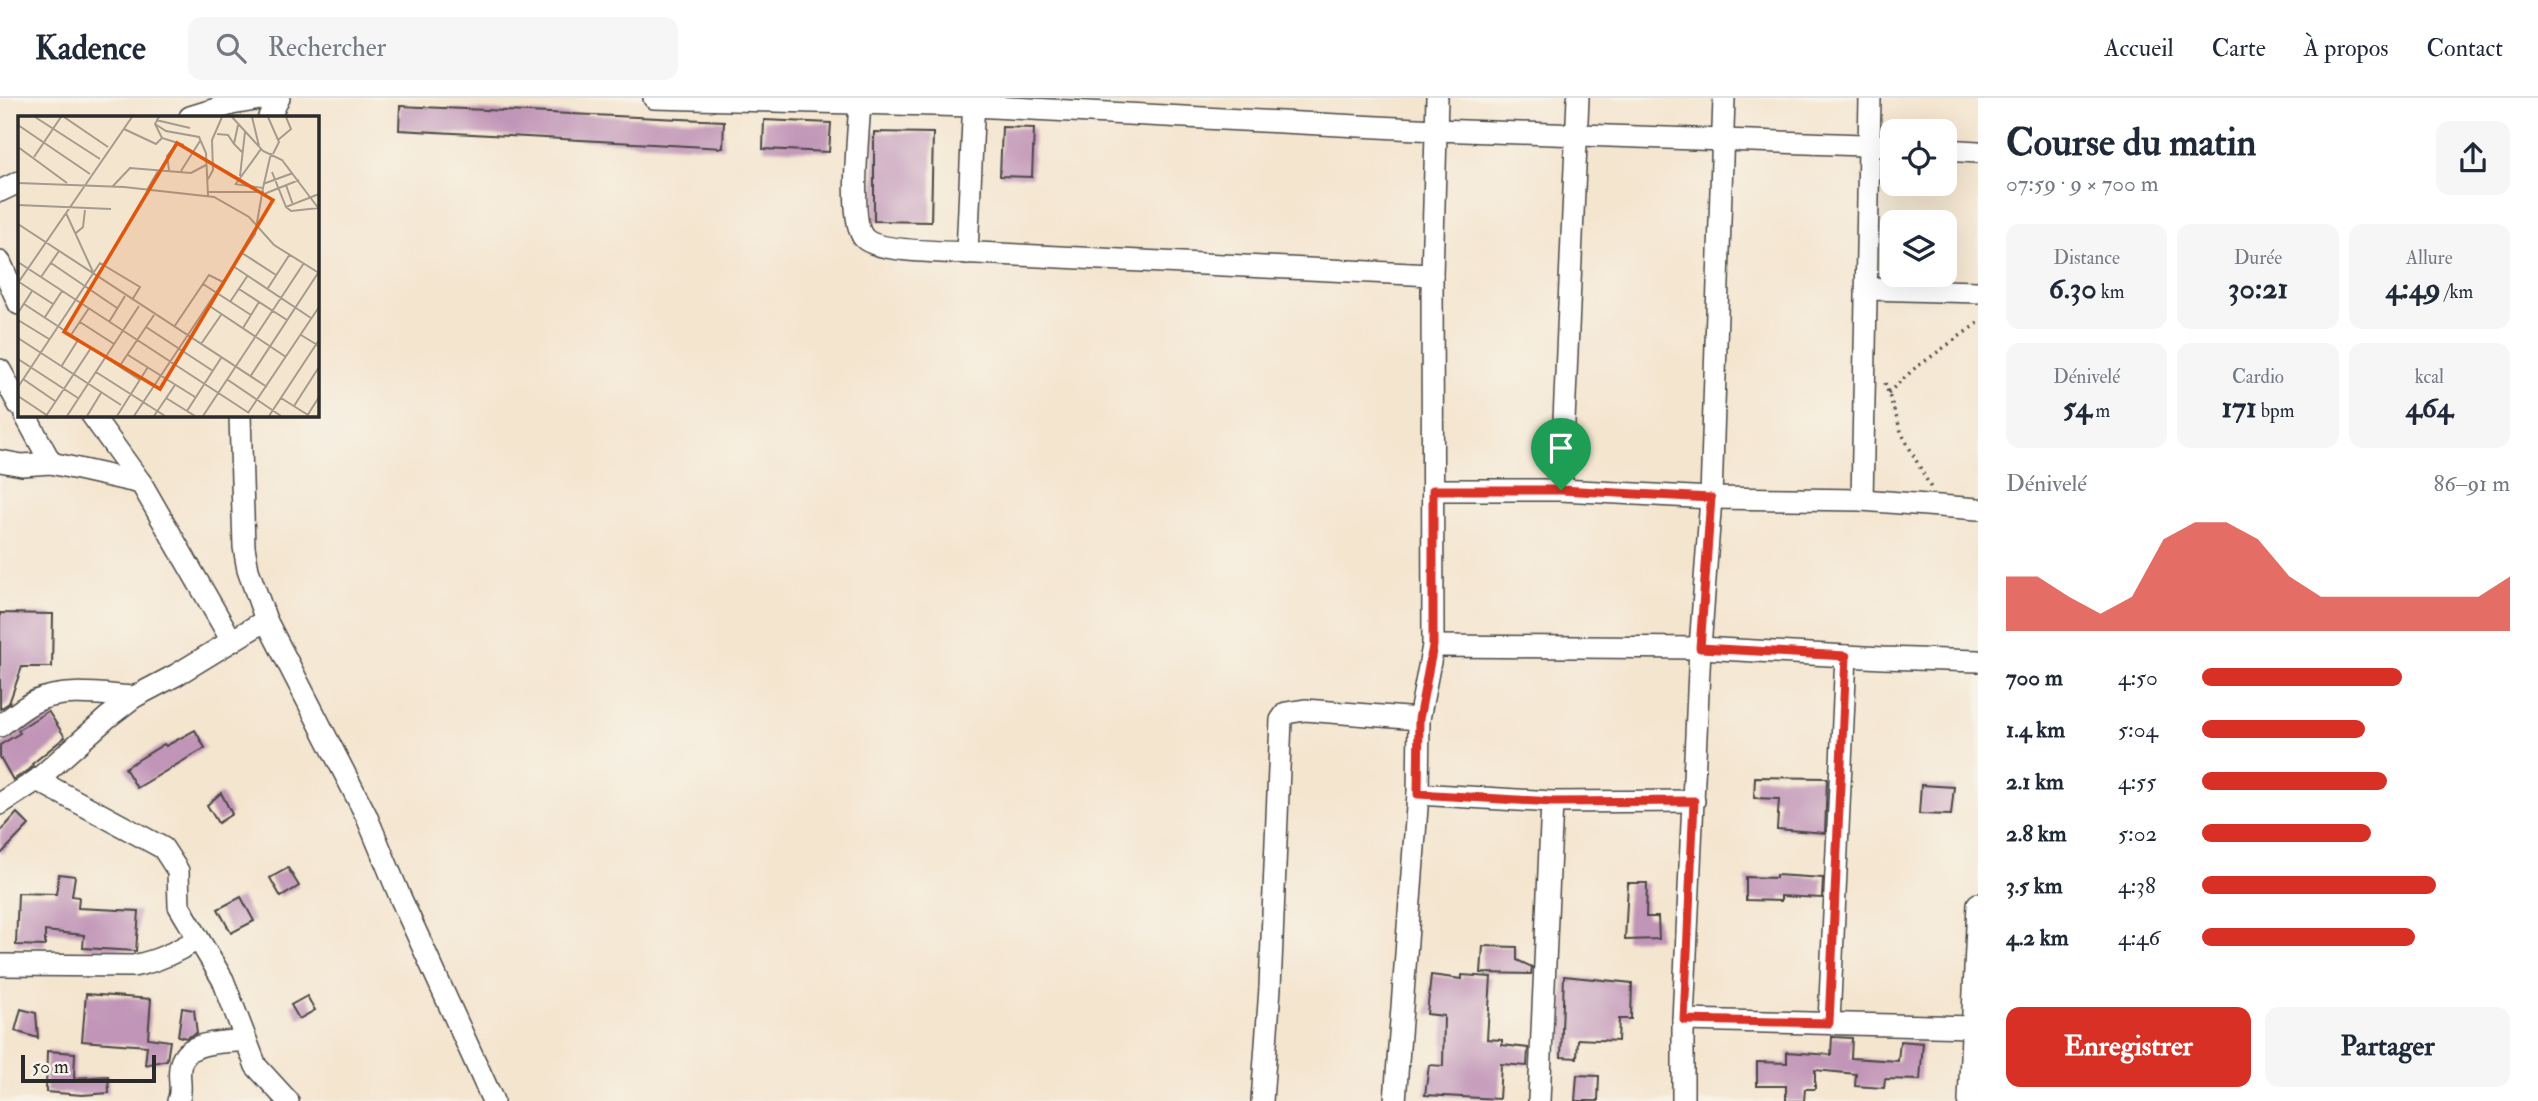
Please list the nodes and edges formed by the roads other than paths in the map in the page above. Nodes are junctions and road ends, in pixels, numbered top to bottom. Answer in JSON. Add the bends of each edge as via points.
{"nodes":[{"id":1,"x":266,"y":98,"type":"edge"},
{"id":2,"x":279,"y":98,"type":"edge"},
{"id":3,"x":654,"y":98,"type":"edge"},
{"id":4,"x":693,"y":98,"type":"edge"},
{"id":5,"x":1437,"y":98,"type":"edge"},
{"id":6,"x":1578,"y":98,"type":"edge"},
{"id":7,"x":1724,"y":98,"type":"edge"},
{"id":8,"x":1870,"y":98,"type":"edge"},
{"id":9,"x":860,"y":102,"type":"junction"},
{"id":10,"x":973,"y":102,"type":"edge"},
{"id":11,"x":1108,"y":105,"type":"edge"},
{"id":12,"x":193,"y":116,"type":"edge"},
{"id":13,"x":270,"y":116,"type":"edge"},
{"id":14,"x":1436,"y":130,"type":"junction"},
{"id":15,"x":1576,"y":136,"type":"junction"},
{"id":16,"x":1722,"y":141,"type":"junction"},
{"id":17,"x":1868,"y":145,"type":"junction"},
{"id":18,"x":1880,"y":146,"type":"edge"},
{"id":19,"x":1957,"y":151,"type":"edge"},
{"id":20,"x":1978,"y":152,"type":"edge"},
{"id":21,"x":18,"y":182,"type":"edge"},
{"id":22,"x":0,"y":191,"type":"edge"},
{"id":23,"x":967,"y":253,"type":"junction"},
{"id":24,"x":0,"y":262,"type":"edge"},
{"id":25,"x":1433,"y":275,"type":"junction"},
{"id":26,"x":1867,"y":289,"type":"junction"},
{"id":27,"x":1978,"y":292,"type":"edge"},
{"id":28,"x":18,"y":302,"type":"edge"},
{"id":29,"x":0,"y":370,"type":"edge"},
{"id":30,"x":18,"y":403,"type":"edge"},
{"id":31,"x":26,"y":416,"type":"edge"},
{"id":32,"x":93,"y":416,"type":"edge"},
{"id":33,"x":240,"y":416,"type":"edge"},
{"id":34,"x":0,"y":461,"type":"edge"},
{"id":35,"x":51,"y":463,"type":"junction"},
{"id":36,"x":22,"y":465,"type":"junction"},
{"id":37,"x":0,"y":467,"type":"edge"},
{"id":38,"x":141,"y":483,"type":"junction"},
{"id":39,"x":1433,"y":490,"type":"junction"},
{"id":40,"x":1561,"y":490,"type":"junction"},
{"id":41,"x":1711,"y":498,"type":"junction"},
{"id":42,"x":1862,"y":500,"type":"junction"},
{"id":43,"x":1978,"y":509,"type":"edge"},
{"id":44,"x":266,"y":620,"type":"junction"},
{"id":45,"x":232,"y":641,"type":"junction"},
{"id":46,"x":1433,"y":646,"type":"junction"},
{"id":47,"x":1700,"y":648,"type":"junction"},
{"id":48,"x":1846,"y":656,"type":"junction"},
{"id":49,"x":1978,"y":661,"type":"edge"},
{"id":50,"x":134,"y":697,"type":"junction"},
{"id":51,"x":1419,"y":719,"type":"junction"},
{"id":52,"x":0,"y":726,"type":"edge"},
{"id":53,"x":37,"y":780,"type":"junction"},
{"id":54,"x":1418,"y":794,"type":"junction"},
{"id":55,"x":1694,"y":801,"type":"junction"},
{"id":56,"x":1552,"y":802,"type":"junction"},
{"id":57,"x":0,"y":804,"type":"edge"},
{"id":58,"x":1978,"y":904,"type":"edge"},
{"id":59,"x":198,"y":939,"type":"junction"},
{"id":60,"x":1977,"y":954,"type":"edge"},
{"id":61,"x":0,"y":965,"type":"edge"},
{"id":62,"x":1684,"y":1020,"type":"junction"},
{"id":63,"x":1829,"y":1023,"type":"junction"},
{"id":64,"x":1972,"y":1027,"type":"junction"},
{"id":65,"x":246,"y":1040,"type":"junction"},
{"id":66,"x":178,"y":1101,"type":"edge"},
{"id":67,"x":288,"y":1101,"type":"edge"},
{"id":68,"x":493,"y":1101,"type":"edge"},
{"id":69,"x":1262,"y":1101,"type":"edge"},
{"id":70,"x":1395,"y":1101,"type":"edge"},
{"id":71,"x":1539,"y":1101,"type":"edge"},
{"id":72,"x":1683,"y":1101,"type":"edge"},
{"id":73,"x":1969,"y":1101,"type":"edge"}],
"edges":[{"from":1,"to":12,"type":"street"},
{"from":2,"to":13,"type":"street"},
{"from":3,"to":4,"type":"street"},
{"from":4,"to":9,"type":"street"},
{"from":5,"to":14,"type":"street"},
{"from":6,"to":15,"type":"street"},
{"from":7,"to":16,"type":"street"},
{"from":8,"to":17,"type":"street"},
{"from":9,"to":10,"type":"street"},
{"from":9,"to":23,"type":"street","via":[[855,212],[862,237],[886,248]]},
{"from":10,"to":11,"type":"street"},
{"from":10,"to":23,"type":"street"},
{"from":11,"to":14,"type":"street"},
{"from":14,"to":15,"type":"street"},
{"from":14,"to":25,"type":"street"},
{"from":15,"to":16,"type":"street"},
{"from":15,"to":40,"type":"street"},
{"from":16,"to":17,"type":"street"},
{"from":16,"to":41,"type":"street"},
{"from":17,"to":18,"type":"street"},
{"from":17,"to":26,"type":"street"},
{"from":19,"to":20,"type":"street"},
{"from":21,"to":22,"type":"street"},
{"from":23,"to":25,"type":"street"},
{"from":24,"to":28,"type":"street"},
{"from":25,"to":39,"type":"street"},
{"from":26,"to":27,"type":"street"},
{"from":26,"to":42,"type":"street"},
{"from":29,"to":30,"type":"street"},
{"from":31,"to":35,"type":"street"},
{"from":32,"to":38,"type":"street"},
{"from":33,"to":44,"type":"street","via":[[244,547]]},
{"from":34,"to":36,"type":"street"},
{"from":35,"to":36,"type":"street"},
{"from":35,"to":38,"type":"street"},
{"from":36,"to":37,"type":"street"},
{"from":38,"to":45,"type":"street"},
{"from":39,"to":40,"type":"street"},
{"from":39,"to":46,"type":"street"},
{"from":40,"to":41,"type":"street"},
{"from":41,"to":42,"type":"street"},
{"from":41,"to":47,"type":"street"},
{"from":42,"to":43,"type":"street"},
{"from":44,"to":45,"type":"street"},
{"from":44,"to":68,"type":"street","via":[[366,815]]},
{"from":45,"to":50,"type":"street"},
{"from":46,"to":47,"type":"street"},
{"from":46,"to":51,"type":"street"},
{"from":47,"to":48,"type":"street"},
{"from":47,"to":55,"type":"street"},
{"from":48,"to":49,"type":"street"},
{"from":48,"to":63,"type":"street"},
{"from":50,"to":52,"type":"street","via":[[71,694],[46,698]]},
{"from":50,"to":53,"type":"street"},
{"from":51,"to":54,"type":"street"},
{"from":51,"to":69,"type":"street","via":[[1305,710],[1286,713],[1281,720]]},
{"from":53,"to":57,"type":"street"},
{"from":53,"to":59,"type":"street","via":[[163,848],[178,871],[179,906]]},
{"from":54,"to":56,"type":"street"},
{"from":54,"to":70,"type":"street"},
{"from":55,"to":56,"type":"street"},
{"from":55,"to":62,"type":"street"},
{"from":56,"to":71,"type":"street"},
{"from":58,"to":60,"type":"street"},
{"from":59,"to":61,"type":"street","via":[[170,955],[133,966]]},
{"from":59,"to":65,"type":"street","via":[[223,980]]},
{"from":60,"to":64,"type":"street"},
{"from":62,"to":63,"type":"street"},
{"from":62,"to":72,"type":"street"},
{"from":63,"to":64,"type":"street"},
{"from":64,"to":73,"type":"street"},
{"from":65,"to":66,"type":"street","via":[[188,1050],[180,1067]]},
{"from":65,"to":67,"type":"street","via":[[256,1066]]}]}
